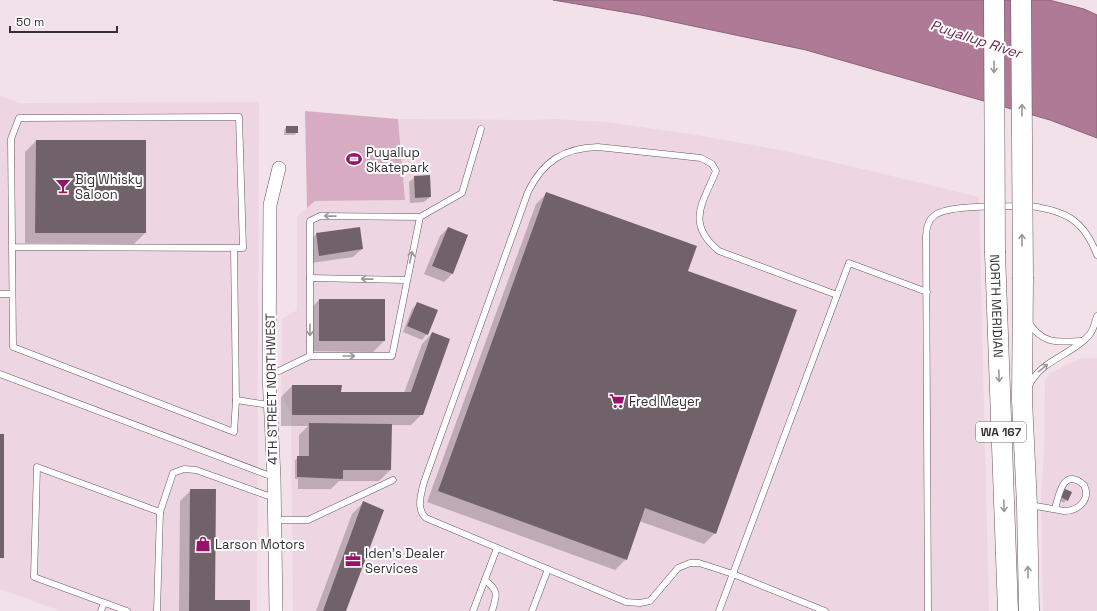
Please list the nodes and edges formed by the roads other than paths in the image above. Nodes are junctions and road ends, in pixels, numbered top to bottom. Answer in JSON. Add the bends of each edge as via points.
{"nodes":[{"id":1,"x":994,"y":0,"type":"edge"},
{"id":2,"x":1022,"y":0,"type":"edge"},
{"id":3,"x":481,"y":130,"type":"dead end"},
{"id":4,"x":279,"y":168,"type":"dead end"},
{"id":5,"x":420,"y":217,"type":"junction"},
{"id":6,"x":12,"y":247,"type":"junction"},
{"id":7,"x":234,"y":248,"type":"junction"},
{"id":8,"x":1097,"y":255,"type":"edge"},
{"id":9,"x":310,"y":278,"type":"junction"},
{"id":10,"x":406,"y":280,"type":"junction"},
{"id":11,"x":926,"y":292,"type":"junction"},
{"id":12,"x":0,"y":294,"type":"edge"},
{"id":13,"x":12,"y":294,"type":"junction"},
{"id":14,"x":837,"y":295,"type":"junction"},
{"id":15,"x":1023,"y":314,"type":"junction"},
{"id":16,"x":1097,"y":316,"type":"edge"},
{"id":17,"x":1082,"y":341,"type":"junction"},
{"id":18,"x":310,"y":356,"type":"junction"},
{"id":19,"x":0,"y":374,"type":"edge"},
{"id":20,"x":269,"y":375,"type":"junction"},
{"id":21,"x":236,"y":400,"type":"junction"},
{"id":22,"x":1022,"y":400,"type":"junction"},
{"id":23,"x":269,"y":405,"type":"junction"},
{"id":24,"x":274,"y":478,"type":"junction"},
{"id":25,"x":393,"y":480,"type":"dead end"},
{"id":26,"x":274,"y":498,"type":"junction"},
{"id":27,"x":1027,"y":504,"type":"junction"},
{"id":28,"x":1055,"y":509,"type":"junction"},
{"id":29,"x":160,"y":512,"type":"junction"},
{"id":30,"x":274,"y":520,"type":"junction"},
{"id":31,"x":497,"y":548,"type":"junction"},
{"id":32,"x":548,"y":569,"type":"junction"},
{"id":33,"x":733,"y":574,"type":"junction"},
{"id":34,"x":484,"y":580,"type":"junction"},
{"id":35,"x":104,"y":602,"type":"junction"},
{"id":36,"x":102,"y":611,"type":"edge"},
{"id":37,"x":128,"y":611,"type":"edge"},
{"id":38,"x":157,"y":611,"type":"edge"},
{"id":39,"x":276,"y":611,"type":"edge"},
{"id":40,"x":472,"y":611,"type":"edge"},
{"id":41,"x":492,"y":611,"type":"edge"},
{"id":42,"x":532,"y":611,"type":"edge"},
{"id":43,"x":719,"y":611,"type":"edge"},
{"id":44,"x":825,"y":611,"type":"edge"},
{"id":45,"x":928,"y":611,"type":"edge"},
{"id":46,"x":1008,"y":611,"type":"edge"},
{"id":47,"x":1029,"y":611,"type":"edge"}],
"edges":[{"from":1,"to":46,"type":"main road","name":"NORTH MERIDIAN","number":"WA 167","one_way":true,"bridge":true,"via":[[995,253]]},
{"from":15,"to":2,"type":"main road","name":"NORTH MERIDIAN","number":"WA 167","one_way":true,"bridge":true},
{"from":3,"to":5,"type":"lane","via":[[462,193]]},
{"from":4,"to":20,"type":"street","name":"4TH STREET NORTHWEST","via":[[270,205]]},
{"from":5,"to":9,"type":"lane","one_way":true,"via":[[320,216],[310,221]]},
{"from":10,"to":5,"type":"lane","one_way":true},
{"from":6,"to":7,"type":"lane"},
{"from":6,"to":7,"type":"lane","via":[[11,138],[19,118],[239,117],[243,248]]},
{"from":6,"to":13,"type":"lane"},
{"from":7,"to":21,"type":"lane"},
{"from":8,"to":11,"type":"lane","via":[[1082,226],[1068,216],[1052,210],[1030,206],[975,207],[946,211],[935,214],[926,230]]},
{"from":10,"to":9,"type":"lane","one_way":true},
{"from":9,"to":18,"type":"lane","one_way":true},
{"from":18,"to":10,"type":"lane","one_way":true,"via":[[392,356]]},
{"from":11,"to":14,"type":"lane","via":[[849,263]]},
{"from":11,"to":45,"type":"lane"},
{"from":12,"to":13,"type":"lane"},
{"from":13,"to":21,"type":"lane","via":[[12,347],[234,432]]},
{"from":14,"to":31,"type":"lane","via":[[719,251],[705,238],[701,230],[700,207],[716,171],[712,164],[701,158],[598,147],[585,147],[560,155],[535,179],[528,192],[421,494],[421,510],[426,518]]},
{"from":14,"to":33,"type":"lane"},
{"from":15,"to":17,"type":"lane","via":[[1030,326],[1042,337],[1062,342]]},
{"from":15,"to":22,"type":"main road","name":"NORTH MERIDIAN","number":"WA 167"},
{"from":16,"to":17,"type":"lane","via":[[1095,326]]},
{"from":22,"to":17,"type":"lane","one_way":true,"via":[[1032,379],[1042,367]]},
{"from":18,"to":20,"type":"lane"},
{"from":19,"to":24,"type":"lane"},
{"from":20,"to":23,"type":"street","name":"4TH STREET NORTHWEST"},
{"from":21,"to":23,"type":"lane"},
{"from":22,"to":27,"type":"main road","name":"NORTH MERIDIAN","number":"WA 167"},
{"from":23,"to":24,"type":"street","name":"4TH STREET NORTHWEST"},
{"from":24,"to":26,"type":"street","name":"4TH STREET NORTHWEST"},
{"from":25,"to":30,"type":"lane","via":[[308,520]]},
{"from":26,"to":29,"type":"lane","via":[[196,470],[184,469],[173,473]]},
{"from":26,"to":30,"type":"street","name":"4TH STREET NORTHWEST"},
{"from":27,"to":28,"type":"lane"},
{"from":47,"to":27,"type":"main road","name":"NORTH MERIDIAN","number":"WA 167","one_way":true},
{"from":28,"to":28,"type":"lane","via":[[1070,511],[1080,506],[1087,495],[1084,485],[1075,480],[1067,480],[1060,488]]},
{"from":29,"to":35,"type":"lane","via":[[37,467],[34,577]]},
{"from":29,"to":38,"type":"lane"},
{"from":30,"to":39,"type":"street","name":"4TH STREET NORTHWEST"},
{"from":31,"to":32,"type":"lane"},
{"from":31,"to":34,"type":"lane"},
{"from":32,"to":33,"type":"lane","via":[[633,604],[650,601],[675,571],[690,563],[702,563]]},
{"from":32,"to":42,"type":"lane"},
{"from":33,"to":43,"type":"lane"},
{"from":33,"to":44,"type":"lane"},
{"from":34,"to":40,"type":"lane"},
{"from":34,"to":41,"type":"lane","via":[[494,587],[497,594]]},
{"from":35,"to":36,"type":"lane"},
{"from":35,"to":37,"type":"lane"}]}
